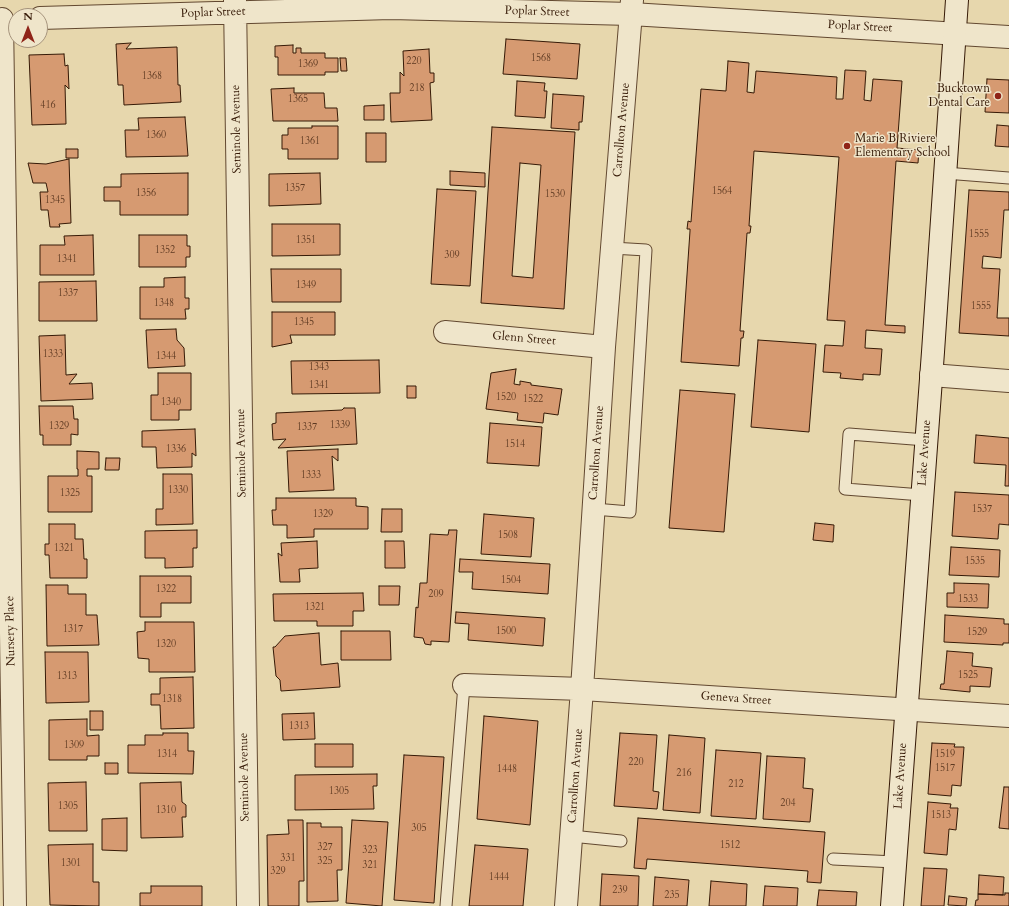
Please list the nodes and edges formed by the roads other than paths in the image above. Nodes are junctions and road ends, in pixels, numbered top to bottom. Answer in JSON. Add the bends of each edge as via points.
{"nodes":[{"id":1,"x":957,"y":0,"type":"edge"},
{"id":2,"x":453,"y":5,"type":"edge"},
{"id":3,"x":236,"y":6,"type":"edge"},
{"id":4,"x":631,"y":7,"type":"edge"},
{"id":5,"x":48,"y":18,"type":"edge"},
{"id":6,"x":6,"y":19,"type":"edge"},
{"id":7,"x":955,"y":33,"type":"junction"},
{"id":8,"x":1009,"y":37,"type":"edge"},
{"id":9,"x":945,"y":173,"type":"junction"},
{"id":10,"x":1009,"y":178,"type":"edge"},
{"id":11,"x":612,"y":248,"type":"junction"},
{"id":12,"x":445,"y":332,"type":"dead end"},
{"id":13,"x":604,"y":347,"type":"junction"},
{"id":14,"x":930,"y":376,"type":"junction"},
{"id":15,"x":1009,"y":381,"type":"edge"},
{"id":16,"x":926,"y":440,"type":"junction"},
{"id":17,"x":922,"y":495,"type":"junction"},
{"id":18,"x":594,"y":509,"type":"junction"},
{"id":19,"x":464,"y":685,"type":"joint"},
{"id":20,"x":582,"y":689,"type":"junction"},
{"id":21,"x":906,"y":710,"type":"junction"},
{"id":22,"x":1009,"y":716,"type":"edge"},
{"id":23,"x":571,"y":836,"type":"junction"},
{"id":24,"x":621,"y":841,"type":"dead end"},
{"id":25,"x":833,"y":859,"type":"dead end"},
{"id":26,"x":895,"y":862,"type":"junction"},
{"id":27,"x":15,"y":906,"type":"edge"},
{"id":28,"x":248,"y":906,"type":"edge"},
{"id":29,"x":446,"y":906,"type":"edge"},
{"id":30,"x":566,"y":906,"type":"edge"},
{"id":31,"x":892,"y":906,"type":"edge"}],
"edges":[{"from":1,"to":7,"type":"street","name":"Lake Avenue"},
{"from":2,"to":3,"type":"street","name":"Poplar Street","via":[[391,8]]},
{"from":2,"to":4,"type":"street","name":"Poplar Street"},
{"from":3,"to":5,"type":"street","name":"Poplar Street"},
{"from":3,"to":28,"type":"street","name":"Seminole Avenue"},
{"from":4,"to":7,"type":"street","name":"Poplar Street"},
{"from":4,"to":11,"type":"street","name":"Carrollton Avenue"},
{"from":6,"to":27,"type":"street","name":"Nursery Place"},
{"from":7,"to":8,"type":"street","name":"Poplar Street"},
{"from":7,"to":9,"type":"street","name":"Lake Avenue"},
{"from":9,"to":10,"type":"lane"},
{"from":9,"to":14,"type":"street","name":"Lake Avenue"},
{"from":11,"to":13,"type":"street","name":"Carrollton Avenue"},
{"from":11,"to":18,"type":"lane","via":[[646,250],[630,512]]},
{"from":12,"to":13,"type":"street","name":"Glenn Street"},
{"from":13,"to":18,"type":"street","name":"Carrollton Avenue"},
{"from":14,"to":15,"type":"street"},
{"from":14,"to":16,"type":"street","name":"Lake Avenue"},
{"from":16,"to":17,"type":"street","name":"Lake Avenue"},
{"from":16,"to":17,"type":"lane","via":[[849,434],[845,489]]},
{"from":17,"to":21,"type":"street","name":"Lake Avenue"},
{"from":18,"to":20,"type":"street","name":"Carrollton Avenue"},
{"from":19,"to":20,"type":"street","name":"Geneva Street"},
{"from":19,"to":29,"type":"lane"},
{"from":20,"to":21,"type":"street","name":"Geneva Street"},
{"from":20,"to":23,"type":"street","name":"Carrollton Avenue"},
{"from":21,"to":22,"type":"street","name":"Geneva Street"},
{"from":21,"to":26,"type":"street","name":"Lake Avenue"},
{"from":23,"to":24,"type":"lane"},
{"from":23,"to":30,"type":"street","name":"Carrollton Avenue"},
{"from":25,"to":26,"type":"lane"},
{"from":26,"to":31,"type":"street","name":"Lake Avenue"}]}
